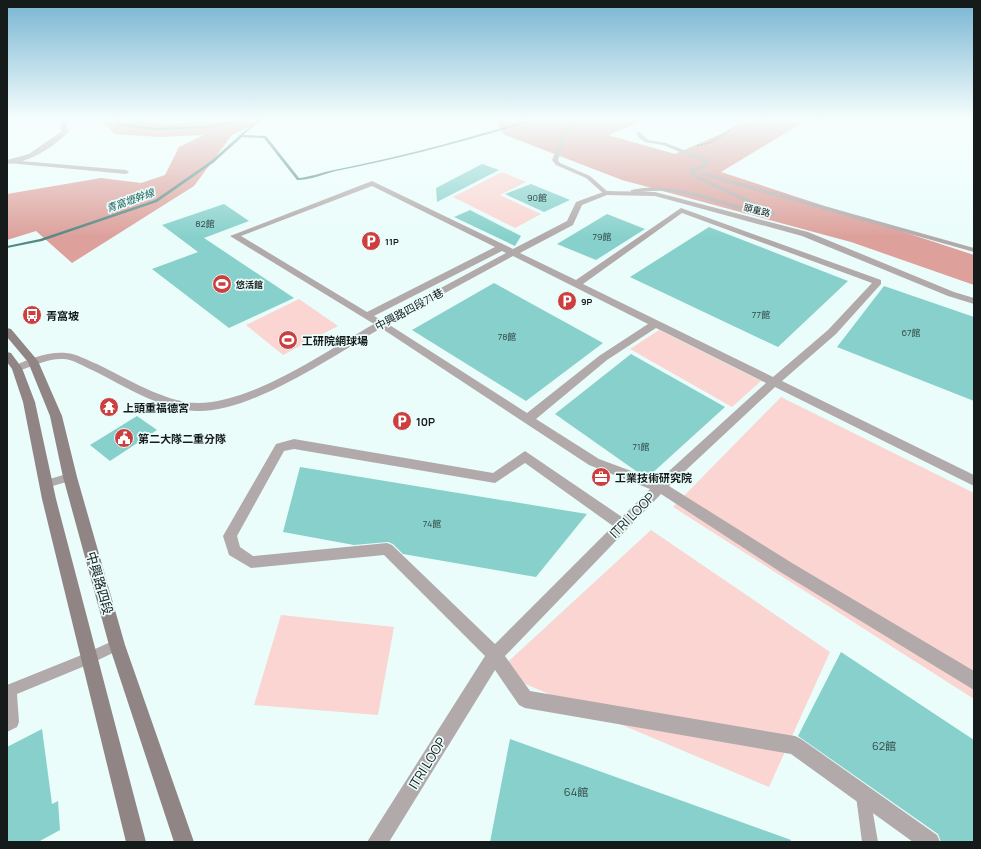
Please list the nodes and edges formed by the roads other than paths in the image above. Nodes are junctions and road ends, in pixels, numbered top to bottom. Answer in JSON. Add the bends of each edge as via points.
{"nodes":[{"id":1,"x":20,"y":159,"type":"edge"},
{"id":2,"x":556,"y":159,"type":"edge"},
{"id":3,"x":701,"y":159,"type":"edge"},
{"id":4,"x":9,"y":162,"type":"edge"},
{"id":5,"x":692,"y":171,"type":"junction"},
{"id":6,"x":126,"y":172,"type":"dead end"},
{"id":7,"x":633,"y":191,"type":"dead end"},
{"id":8,"x":606,"y":193,"type":"junction"},
{"id":9,"x":542,"y":238,"type":"joint"},
{"id":10,"x":503,"y":247,"type":"junction"},
{"id":11,"x":974,"y":250,"type":"edge"},
{"id":12,"x":576,"y":284,"type":"junction"},
{"id":13,"x":974,"y":301,"type":"edge"},
{"id":14,"x":368,"y":316,"type":"junction"},
{"id":15,"x":656,"y":323,"type":"junction"},
{"id":16,"x":381,"y":324,"type":"junction"},
{"id":17,"x":7,"y":331,"type":"edge"},
{"id":18,"x":7,"y":355,"type":"edge"},
{"id":19,"x":33,"y":362,"type":"junction"},
{"id":20,"x":18,"y":368,"type":"junction"},
{"id":21,"x":774,"y":382,"type":"junction"},
{"id":22,"x":528,"y":419,"type":"junction"},
{"id":23,"x":70,"y":477,"type":"junction"},
{"id":24,"x":974,"y":481,"type":"edge"},
{"id":25,"x":46,"y":484,"type":"junction"},
{"id":26,"x":660,"y":487,"type":"junction"},
{"id":27,"x":622,"y":525,"type":"junction"},
{"id":28,"x":117,"y":645,"type":"junction"},
{"id":29,"x":495,"y":655,"type":"junction"},
{"id":30,"x":88,"y":659,"type":"junction"},
{"id":31,"x":974,"y":681,"type":"edge"},
{"id":32,"x":7,"y":725,"type":"edge"},
{"id":33,"x":862,"y":792,"type":"junction"},
{"id":34,"x":136,"y":842,"type":"edge"},
{"id":35,"x":184,"y":842,"type":"edge"},
{"id":36,"x":377,"y":842,"type":"edge"},
{"id":37,"x":870,"y":842,"type":"edge"},
{"id":38,"x":930,"y":842,"type":"edge"}],
"edges":[{"from":1,"to":4,"type":"street"},
{"from":2,"to":8,"type":"lane","via":[[558,164],[588,177]]},
{"from":3,"to":5,"type":"lane","via":[[708,164]]},
{"from":4,"to":6,"type":"lane"},
{"from":5,"to":7,"type":"lane","via":[[693,175],[774,212],[771,215],[760,214],[657,187],[643,187]]},
{"from":5,"to":11,"type":"lane"},
{"from":8,"to":9,"type":"street","name":"頭重路","via":[[579,204],[570,223]]},
{"from":8,"to":13,"type":"street","name":"頭重路","via":[[655,194],[786,228]]},
{"from":9,"to":16,"type":"street","name":"中興路四段71巷"},
{"from":10,"to":12,"type":"street"},
{"from":10,"to":14,"type":"street"},
{"from":10,"to":14,"type":"street","via":[[372,183],[234,236]]},
{"from":12,"to":15,"type":"street"},
{"from":12,"to":21,"type":"street","name":"ITRI LOOP","via":[[681,210],[878,282],[832,332]]},
{"from":14,"to":16,"type":"street"},
{"from":15,"to":21,"type":"street"},
{"from":15,"to":22,"type":"street","via":[[603,358]]},
{"from":16,"to":19,"type":"street","name":"中興路四段71巷","via":[[277,383],[224,404],[199,407],[171,402],[117,376],[66,356],[49,357]]},
{"from":16,"to":22,"type":"street"},
{"from":17,"to":19,"type":"main road","name":"中興路四段"},
{"from":18,"to":20,"type":"main road"},
{"from":19,"to":20,"type":"street","name":"中興路四段71巷"},
{"from":19,"to":23,"type":"main road","name":"中興路四段","via":[[56,416]]},
{"from":20,"to":25,"type":"main road"},
{"from":21,"to":24,"type":"street"},
{"from":21,"to":26,"type":"street","name":"ITRI LOOP"},
{"from":22,"to":26,"type":"street","via":[[594,462]]},
{"from":23,"to":25,"type":"lane"},
{"from":23,"to":28,"type":"main road","name":"中興路四段"},
{"from":25,"to":30,"type":"main road"},
{"from":26,"to":27,"type":"street","name":"ITRI LOOP"},
{"from":26,"to":31,"type":"street","via":[[787,568]]},
{"from":27,"to":29,"type":"street","name":"ITRI LOOP"},
{"from":27,"to":29,"type":"street","via":[[525,456],[494,478],[294,444],[280,447],[230,536],[234,551],[251,562],[386,549]]},
{"from":28,"to":30,"type":"lane"},
{"from":28,"to":35,"type":"main road","name":"中興路四段"},
{"from":29,"to":33,"type":"street","via":[[525,699],[795,745]]},
{"from":29,"to":36,"type":"street","name":"ITRI LOOP"},
{"from":30,"to":32,"type":"lane","via":[[10,690],[12,722]]},
{"from":30,"to":34,"type":"main road"},
{"from":33,"to":37,"type":"lane"},
{"from":33,"to":38,"type":"street"}]}
